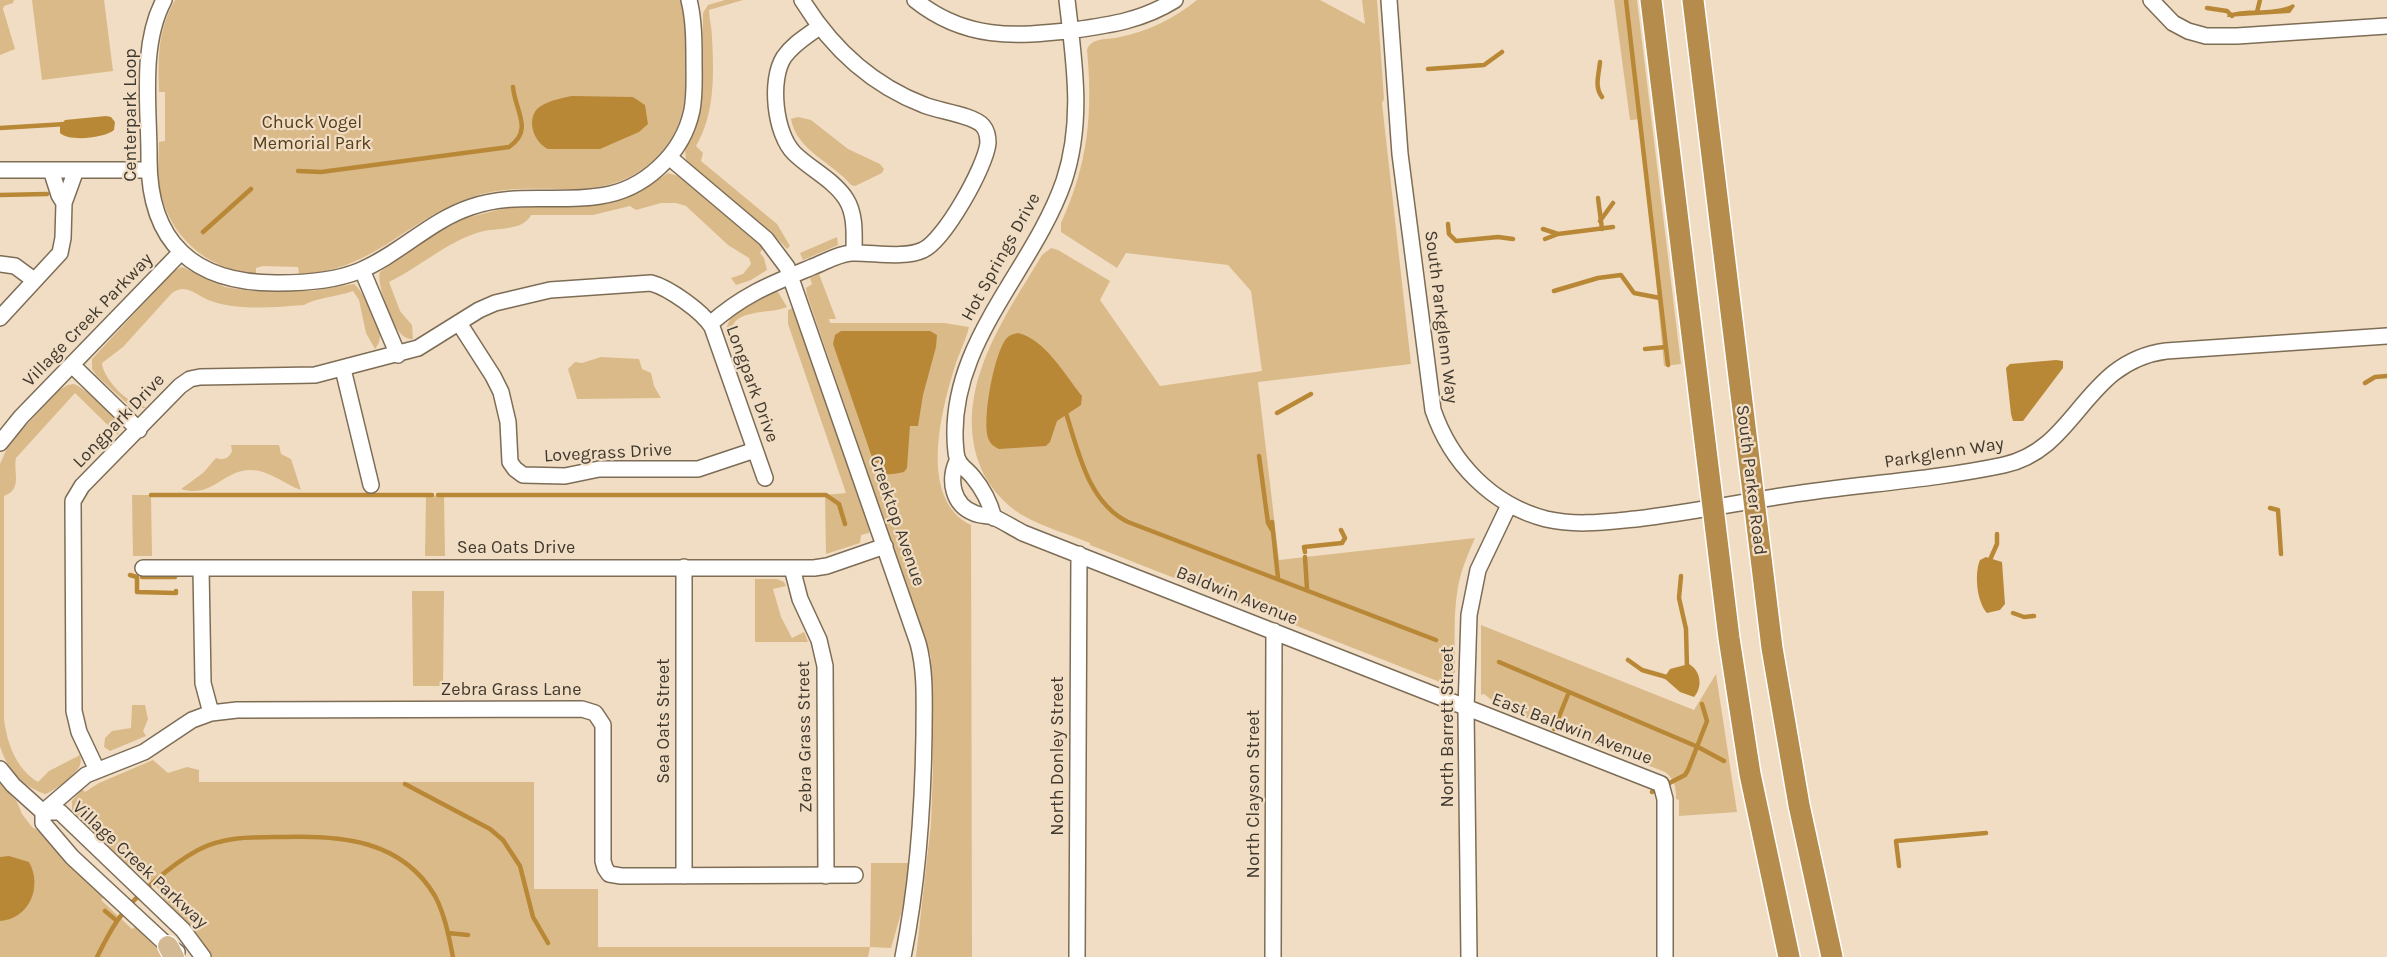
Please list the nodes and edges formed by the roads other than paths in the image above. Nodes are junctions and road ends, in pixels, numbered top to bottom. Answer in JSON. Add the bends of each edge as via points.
{"nodes":[{"id":1,"x":164,"y":0,"type":"edge"},
{"id":2,"x":690,"y":0,"type":"edge"},
{"id":3,"x":802,"y":0,"type":"edge"},
{"id":4,"x":915,"y":0,"type":"edge"},
{"id":5,"x":1067,"y":0,"type":"edge"},
{"id":6,"x":1175,"y":0,"type":"edge"},
{"id":7,"x":1389,"y":0,"type":"edge"},
{"id":8,"x":1651,"y":0,"type":"edge"},
{"id":9,"x":1693,"y":0,"type":"edge"},
{"id":10,"x":2151,"y":0,"type":"edge"},
{"id":11,"x":2387,"y":26,"type":"edge"},
{"id":12,"x":819,"y":27,"type":"junction"},
{"id":13,"x":1071,"y":30,"type":"junction"},
{"id":14,"x":669,"y":157,"type":"junction"},
{"id":15,"x":0,"y":170,"type":"edge"},
{"id":16,"x":51,"y":170,"type":"junction"},
{"id":17,"x":76,"y":170,"type":"junction"},
{"id":18,"x":149,"y":170,"type":"junction"},
{"id":19,"x":64,"y":203,"type":"junction"},
{"id":20,"x":181,"y":252,"type":"junction"},
{"id":21,"x":854,"y":253,"type":"junction"},
{"id":22,"x":0,"y":264,"type":"edge"},
{"id":23,"x":362,"y":270,"type":"junction"},
{"id":24,"x":791,"y":275,"type":"junction"},
{"id":25,"x":34,"y":280,"type":"junction"},
{"id":26,"x":0,"y":318,"type":"edge"},
{"id":27,"x":459,"y":323,"type":"junction"},
{"id":28,"x":710,"y":324,"type":"junction"},
{"id":29,"x":2387,"y":336,"type":"edge"},
{"id":30,"x":398,"y":355,"type":"junction"},
{"id":31,"x":72,"y":365,"type":"junction"},
{"id":32,"x":343,"y":369,"type":"junction"},
{"id":33,"x":139,"y":430,"type":"junction"},
{"id":34,"x":0,"y":443,"type":"edge"},
{"id":35,"x":755,"y":450,"type":"junction"},
{"id":36,"x":957,"y":461,"type":"junction"},
{"id":37,"x":765,"y":478,"type":"dead end"},
{"id":38,"x":371,"y":485,"type":"dead end"},
{"id":39,"x":1754,"y":501,"type":"junction"},
{"id":40,"x":1509,"y":505,"type":"junction"},
{"id":41,"x":1713,"y":509,"type":"junction"},
{"id":42,"x":994,"y":518,"type":"junction"},
{"id":43,"x":885,"y":546,"type":"junction"},
{"id":44,"x":1079,"y":554,"type":"junction"},
{"id":45,"x":684,"y":567,"type":"junction"},
{"id":46,"x":143,"y":568,"type":"dead end"},
{"id":47,"x":201,"y":568,"type":"junction"},
{"id":48,"x":792,"y":568,"type":"junction"},
{"id":49,"x":1274,"y":631,"type":"junction"},
{"id":50,"x":1466,"y":709,"type":"junction"},
{"id":51,"x":211,"y":713,"type":"junction"},
{"id":52,"x":0,"y":769,"type":"edge"},
{"id":53,"x":97,"y":770,"type":"junction"},
{"id":54,"x":43,"y":812,"type":"junction"},
{"id":55,"x":855,"y":875,"type":"dead end"},
{"id":56,"x":684,"y":876,"type":"junction"},
{"id":57,"x":826,"y":876,"type":"junction"},
{"id":58,"x":1778,"y":911,"type":"junction"},
{"id":59,"x":175,"y":953,"type":"edge"},
{"id":60,"x":203,"y":957,"type":"edge"},
{"id":61,"x":903,"y":957,"type":"edge"},
{"id":62,"x":1077,"y":957,"type":"edge"},
{"id":63,"x":1273,"y":957,"type":"edge"},
{"id":64,"x":1468,"y":957,"type":"edge"},
{"id":65,"x":1665,"y":957,"type":"edge"},
{"id":66,"x":1775,"y":957,"type":"edge"},
{"id":67,"x":1789,"y":957,"type":"edge"},
{"id":68,"x":1832,"y":957,"type":"edge"}],
"edges":[{"from":1,"to":18,"type":"street","name":"Centerpark Loop","via":[[149,43]]},
{"from":2,"to":14,"type":"street","name":"Centerpark Loop","via":[[694,33],[692,106],[686,127]]},
{"from":3,"to":12,"type":"street"},
{"from":4,"to":13,"type":"street","via":[[951,22],[995,34]]},
{"from":5,"to":13,"type":"street","name":"Hot Springs Drive"},
{"from":6,"to":13,"type":"street","via":[[1124,23]]},
{"from":7,"to":40,"type":"street","name":"South Parkglenn Way","via":[[1400,154],[1433,410],[1445,439],[1468,471]]},
{"from":8,"to":41,"type":"highway"},
{"from":9,"to":39,"type":"highway","name":"South Parker Road"},
{"from":10,"to":11,"type":"street","via":[[2173,23],[2206,36]]},
{"from":12,"to":21,"type":"street","via":[[792,48],[781,63],[778,124],[791,150],[847,201],[853,219]]},
{"from":12,"to":21,"type":"street","via":[[854,63],[882,84],[921,104],[976,121],[988,138],[974,182],[935,243],[916,253]]},
{"from":13,"to":36,"type":"street","name":"Hot Springs Drive","via":[[1077,100],[1068,169],[1044,225],[990,315],[974,350],[956,412]]},
{"from":14,"to":23,"type":"street","name":"Centerpark Loop","via":[[645,179],[608,195],[517,198],[465,209]]},
{"from":14,"to":24,"type":"street","name":"Creektop Avenue","via":[[766,239]]},
{"from":15,"to":16,"type":"street"},
{"from":16,"to":17,"type":"street"},
{"from":16,"to":19,"type":"street"},
{"from":17,"to":18,"type":"street"},
{"from":17,"to":19,"type":"street"},
{"from":18,"to":20,"type":"street","name":"Centerpark Loop","via":[[158,216]]},
{"from":19,"to":25,"type":"street","via":[[62,249]]},
{"from":20,"to":23,"type":"street","name":"Centerpark Loop","via":[[212,272],[245,282],[310,283]]},
{"from":20,"to":31,"type":"street","name":"Village Creek Parkway"},
{"from":21,"to":24,"type":"street"},
{"from":22,"to":25,"type":"street","via":[[15,266]]},
{"from":23,"to":30,"type":"street"},
{"from":24,"to":28,"type":"street","via":[[744,297]]},
{"from":24,"to":43,"type":"street","name":"Creektop Avenue"},
{"from":25,"to":26,"type":"street"},
{"from":27,"to":28,"type":"street","name":"Longpark Drive","via":[[490,304],[545,291],[646,283],[664,289]]},
{"from":27,"to":30,"type":"street","name":"Longpark Drive","via":[[423,346]]},
{"from":27,"to":35,"type":"street","name":"Lovegrass Drive","via":[[501,392],[508,422],[509,459],[523,475],[565,476],[599,469],[698,469]]},
{"from":28,"to":35,"type":"street","name":"Longpark Drive"},
{"from":29,"to":39,"type":"street","name":"Parkglenn Way","via":[[2152,353],[2133,359],[2112,373],[2047,444],[2023,460]]},
{"from":30,"to":32,"type":"street","name":"Longpark Drive"},
{"from":31,"to":33,"type":"street"},
{"from":31,"to":34,"type":"street","name":"Village Creek Parkway"},
{"from":32,"to":33,"type":"street","name":"Longpark Drive","via":[[306,377],[193,378],[180,386]]},
{"from":32,"to":38,"type":"street"},
{"from":33,"to":53,"type":"street","name":"Longpark Drive","via":[[82,486],[73,501],[73,707],[79,732]]},
{"from":35,"to":37,"type":"street","name":"Longpark Drive"},
{"from":36,"to":42,"type":"street","via":[[973,477]]},
{"from":36,"to":42,"type":"street","name":"Hot Springs Drive","via":[[954,486],[958,502],[975,514]]},
{"from":39,"to":41,"type":"street","name":"South Parkglenn Way"},
{"from":39,"to":68,"type":"highway","name":"South Parker Road","via":[[1784,724]]},
{"from":40,"to":41,"type":"street","name":"South Parkglenn Way","via":[[1540,517],[1577,524]]},
{"from":40,"to":50,"type":"street","name":"North Barrett Street","via":[[1473,586],[1468,615]]},
{"from":41,"to":58,"type":"highway","via":[[1739,707]]},
{"from":42,"to":44,"type":"street","name":"Baldwin Avenue"},
{"from":43,"to":48,"type":"street","name":"Sea Oats Drive","via":[[827,566]]},
{"from":43,"to":61,"type":"street","name":"Creektop Avenue","via":[[918,643],[924,681],[922,819]]},
{"from":44,"to":49,"type":"street","name":"Baldwin Avenue"},
{"from":44,"to":62,"type":"street","name":"North Donley Street"},
{"from":45,"to":47,"type":"street","name":"Sea Oats Drive"},
{"from":45,"to":48,"type":"street","name":"Sea Oats Drive"},
{"from":45,"to":56,"type":"street","name":"Sea Oats Street"},
{"from":46,"to":47,"type":"street","name":"Sea Oats Drive"},
{"from":47,"to":51,"type":"street","via":[[203,688]]},
{"from":48,"to":57,"type":"street","name":"Zebra Grass Street","via":[[825,666]]},
{"from":49,"to":50,"type":"street","name":"Baldwin Avenue"},
{"from":49,"to":63,"type":"street","name":"North Clayson Street"},
{"from":50,"to":64,"type":"street","name":"North Barrett Street"},
{"from":50,"to":65,"type":"street","name":"East Baldwin Avenue","via":[[1663,786]]},
{"from":51,"to":53,"type":"street","name":"Zebra Grass Lane","via":[[178,727],[144,752]]},
{"from":51,"to":56,"type":"street","name":"Zebra Grass Lane","via":[[591,710],[601,719],[604,729],[604,868],[616,875]]},
{"from":52,"to":54,"type":"street","name":"Village Creek Parkway"},
{"from":53,"to":54,"type":"street","name":"Zebra Grass Lane"},
{"from":54,"to":59,"type":"street","name":"Village Creek Parkway","via":[[43,823],[72,857]]},
{"from":54,"to":60,"type":"street","name":"Village Creek Parkway","via":[[60,812],[190,937]]},
{"from":55,"to":57,"type":"street","name":"Zebra Grass Lane"},
{"from":56,"to":57,"type":"street","name":"Zebra Grass Lane"},
{"from":58,"to":66,"type":"highway"},
{"from":58,"to":67,"type":"highway"}]}
